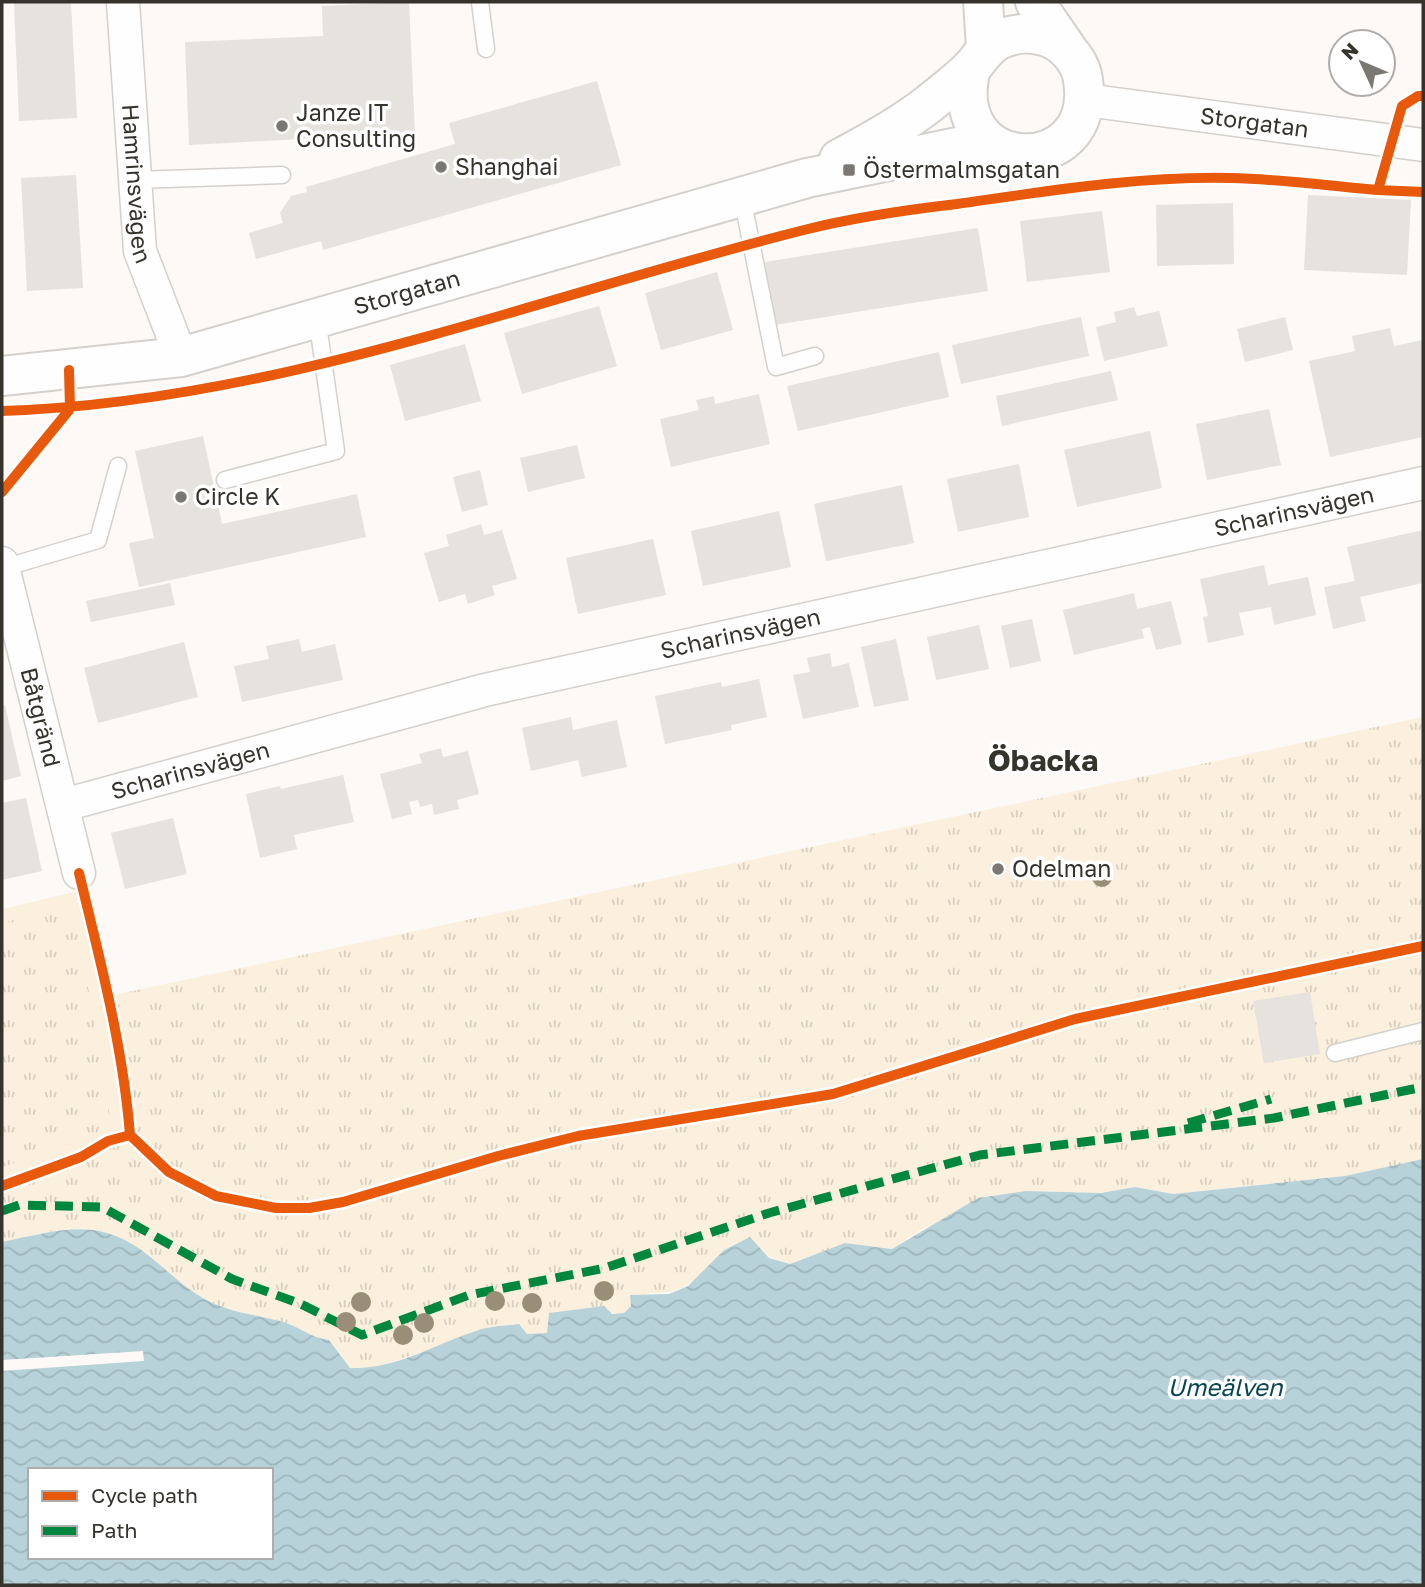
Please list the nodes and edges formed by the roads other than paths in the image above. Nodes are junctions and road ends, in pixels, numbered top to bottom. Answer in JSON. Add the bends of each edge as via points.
{"nodes":[{"id":1,"x":123,"y":2,"type":"edge"},
{"id":2,"x":480,"y":2,"type":"edge"},
{"id":3,"x":1035,"y":2,"type":"edge"},
{"id":4,"x":981,"y":34,"type":"edge"},
{"id":5,"x":486,"y":50,"type":"dead end"},
{"id":6,"x":1070,"y":51,"type":"junction"},
{"id":7,"x":1086,"y":100,"type":"junction"},
{"id":8,"x":991,"y":144,"type":"junction"},
{"id":9,"x":1423,"y":145,"type":"edge"},
{"id":10,"x":282,"y":176,"type":"dead end"},
{"id":11,"x":807,"y":178,"type":"junction"},
{"id":12,"x":135,"y":180,"type":"junction"},
{"id":13,"x":742,"y":197,"type":"junction"},
{"id":14,"x":317,"y":318,"type":"junction"},
{"id":15,"x":815,"y":356,"type":"dead end"},
{"id":16,"x":181,"y":357,"type":"junction"},
{"id":17,"x":2,"y":376,"type":"edge"},
{"id":18,"x":118,"y":466,"type":"dead end"},
{"id":19,"x":225,"y":480,"type":"dead end"},
{"id":20,"x":1423,"y":483,"type":"edge"},
{"id":21,"x":2,"y":566,"type":"edge"},
{"id":22,"x":64,"y":805,"type":"junction"},
{"id":23,"x":79,"y":873,"type":"dead end"},
{"id":24,"x":1423,"y":1031,"type":"edge"},
{"id":25,"x":1335,"y":1053,"type":"dead end"}],
"edges":[{"from":1,"to":12,"type":"street","name":"Hamrinsvägen"},
{"from":2,"to":5,"type":"lane"},
{"from":3,"to":6,"type":"street"},
{"from":4,"to":6,"type":"street","name":"Storgatan","via":[[1036,34]]},
{"from":4,"to":8,"type":"street","via":[[965,90],[969,115]]},
{"from":4,"to":11,"type":"street","name":"Storgatan","via":[[927,105]]},
{"from":6,"to":7,"type":"street","via":[[1082,70]]},
{"from":7,"to":8,"type":"street","name":"Storgatan","via":[[1078,125],[1049,150],[1017,154]]},
{"from":7,"to":9,"type":"street","name":"Storgatan"},
{"from":8,"to":11,"type":"street","name":"Storgatan"},
{"from":10,"to":12,"type":"lane"},
{"from":11,"to":13,"type":"street","name":"Storgatan"},
{"from":12,"to":16,"type":"street","name":"Hamrinsvägen","via":[[140,251]]},
{"from":13,"to":14,"type":"street","name":"Storgatan"},
{"from":13,"to":15,"type":"lane","via":[[776,367]]},
{"from":14,"to":16,"type":"street","name":"Storgatan"},
{"from":14,"to":19,"type":"lane","via":[[336,451]]},
{"from":16,"to":17,"type":"street","name":"Storgatan"},
{"from":18,"to":21,"type":"lane","via":[[98,540]]},
{"from":20,"to":22,"type":"street","name":"Scharinsvägen","via":[[485,690]]},
{"from":21,"to":22,"type":"street","name":"Båtgränd"},
{"from":22,"to":23,"type":"street","name":"Båtgränd"},
{"from":24,"to":25,"type":"lane"}]}
